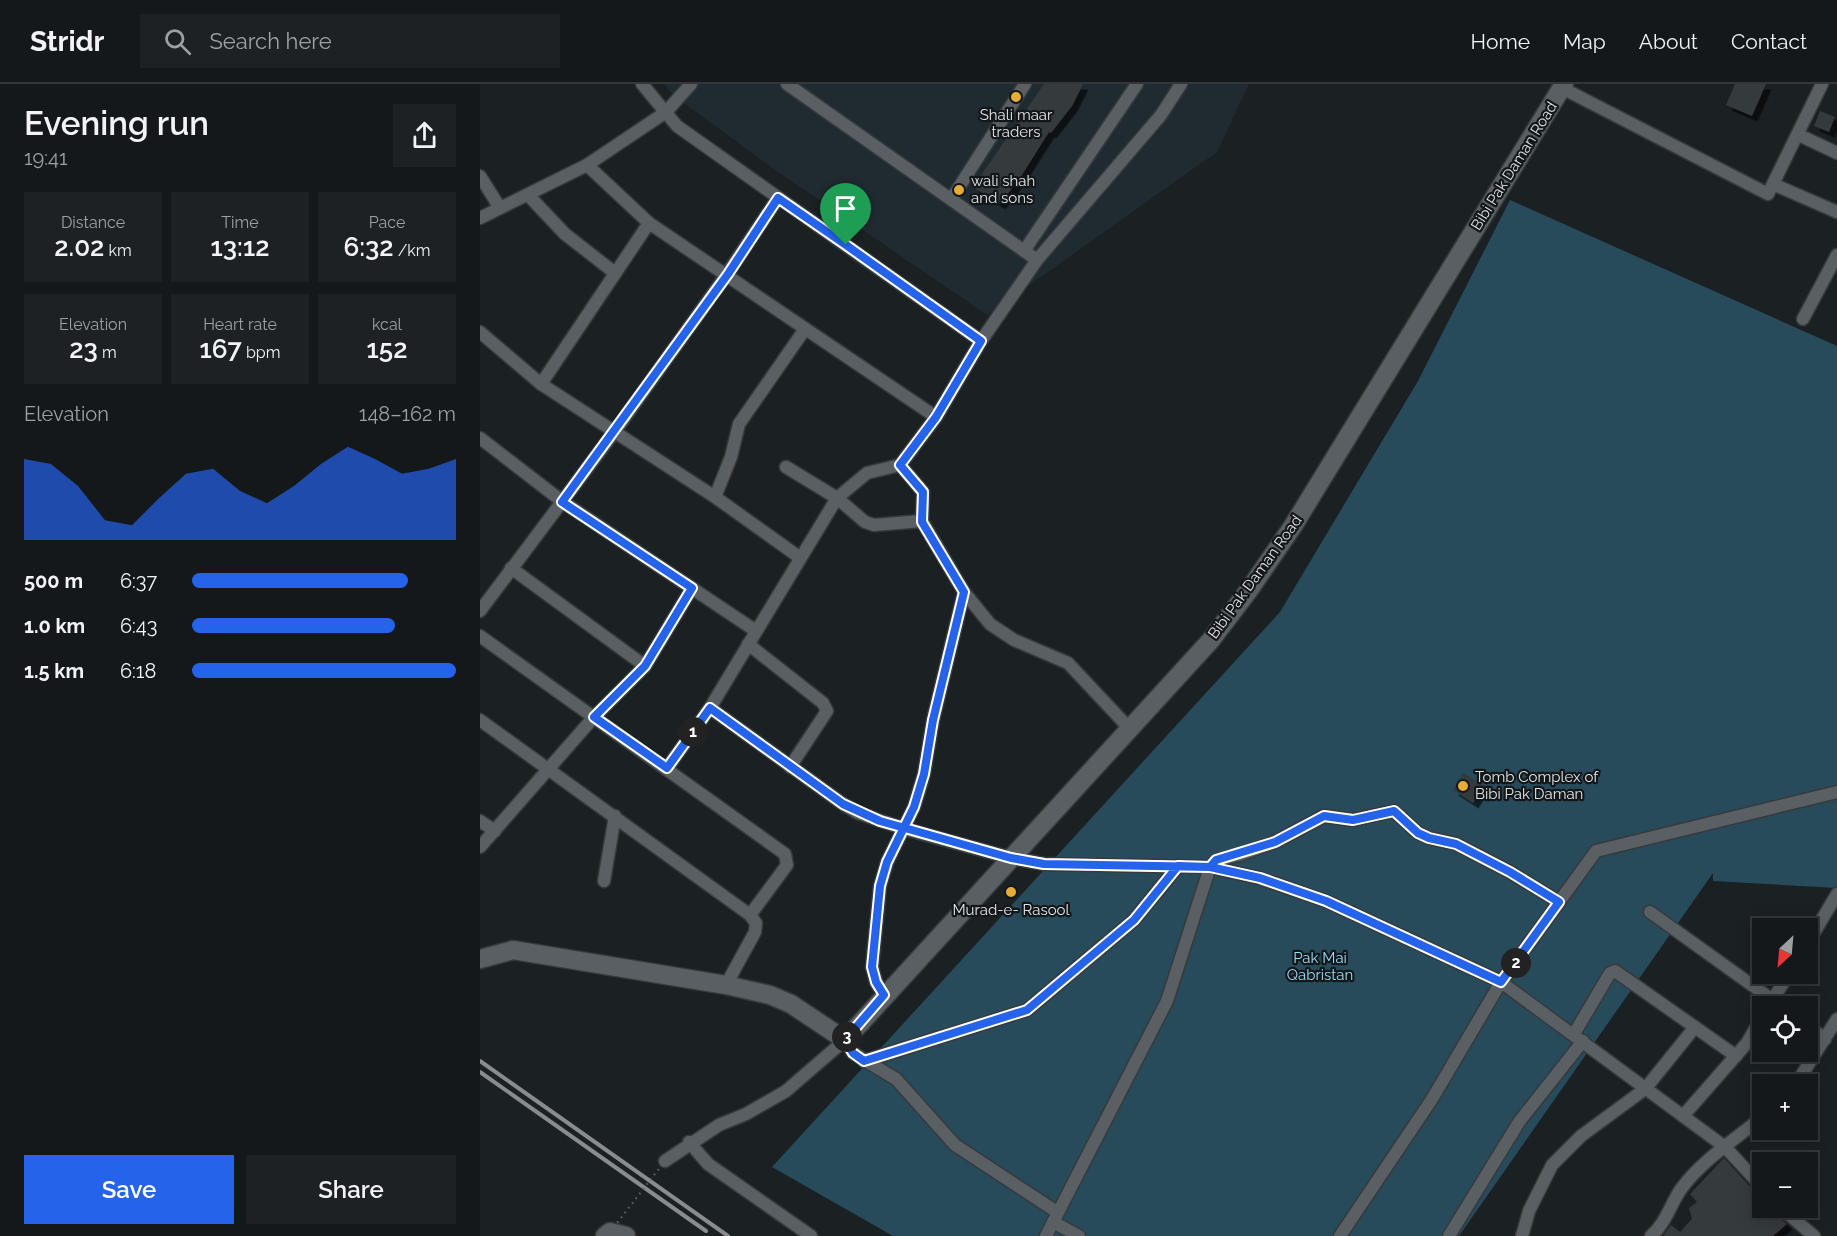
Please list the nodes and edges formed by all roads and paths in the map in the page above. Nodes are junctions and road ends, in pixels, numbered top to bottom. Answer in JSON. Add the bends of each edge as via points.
{"nodes":[{"id":1,"x":642,"y":84,"type":"edge"},
{"id":2,"x":691,"y":84,"type":"edge"},
{"id":3,"x":787,"y":84,"type":"edge"},
{"id":4,"x":1025,"y":84,"type":"edge"},
{"id":5,"x":1137,"y":84,"type":"edge"},
{"id":6,"x":1181,"y":84,"type":"edge"},
{"id":7,"x":1821,"y":84,"type":"edge"},
{"id":8,"x":1563,"y":86,"type":"edge"},
{"id":9,"x":666,"y":112,"type":"junction"},
{"id":10,"x":1799,"y":135,"type":"junction"},
{"id":11,"x":1837,"y":153,"type":"edge"},
{"id":12,"x":587,"y":165,"type":"junction"},
{"id":13,"x":480,"y":176,"type":"edge"},
{"id":14,"x":1775,"y":185,"type":"junction"},
{"id":15,"x":529,"y":196,"type":"junction"},
{"id":16,"x":778,"y":198,"type":"junction"},
{"id":17,"x":952,"y":198,"type":"junction"},
{"id":18,"x":500,"y":208,"type":"junction"},
{"id":19,"x":1837,"y":212,"type":"edge"},
{"id":20,"x":480,"y":218,"type":"edge"},
{"id":21,"x":649,"y":223,"type":"junction"},
{"id":22,"x":1024,"y":251,"type":"junction"},
{"id":23,"x":1837,"y":255,"type":"edge"},
{"id":24,"x":1037,"y":260,"type":"junction"},
{"id":25,"x":615,"y":273,"type":"junction"},
{"id":26,"x":728,"y":274,"type":"junction"},
{"id":27,"x":1803,"y":319,"type":"dead end"},
{"id":28,"x":805,"y":329,"type":"junction"},
{"id":29,"x":480,"y":332,"type":"edge"},
{"id":30,"x":981,"y":341,"type":"junction"},
{"id":31,"x":541,"y":384,"type":"junction"},
{"id":32,"x":936,"y":417,"type":"junction"},
{"id":33,"x":615,"y":430,"type":"junction"},
{"id":34,"x":480,"y":438,"type":"edge"},
{"id":35,"x":900,"y":465,"type":"junction"},
{"id":36,"x":786,"y":467,"type":"dead end"},
{"id":37,"x":715,"y":497,"type":"junction"},
{"id":38,"x":837,"y":498,"type":"junction"},
{"id":39,"x":562,"y":502,"type":"junction"},
{"id":40,"x":922,"y":522,"type":"junction"},
{"id":41,"x":799,"y":557,"type":"junction"},
{"id":42,"x":511,"y":568,"type":"junction"},
{"id":43,"x":692,"y":588,"type":"junction"},
{"id":44,"x":964,"y":592,"type":"junction"},
{"id":45,"x":480,"y":611,"type":"edge"},
{"id":46,"x":756,"y":631,"type":"junction"},
{"id":47,"x":480,"y":636,"type":"edge"},
{"id":48,"x":748,"y":644,"type":"junction"},
{"id":49,"x":645,"y":666,"type":"junction"},
{"id":50,"x":710,"y":708,"type":"junction"},
{"id":51,"x":594,"y":717,"type":"junction"},
{"id":52,"x":480,"y":720,"type":"edge"},
{"id":53,"x":1129,"y":728,"type":"junction"},
{"id":54,"x":790,"y":767,"type":"junction"},
{"id":55,"x":667,"y":768,"type":"junction"},
{"id":56,"x":550,"y":770,"type":"junction"},
{"id":57,"x":1837,"y":792,"type":"edge"},
{"id":58,"x":615,"y":816,"type":"junction"},
{"id":59,"x":480,"y":821,"type":"edge"},
{"id":60,"x":905,"y":829,"type":"junction"},
{"id":61,"x":495,"y":831,"type":"junction"},
{"id":62,"x":480,"y":847,"type":"edge"},
{"id":63,"x":1011,"y":858,"type":"junction"},
{"id":64,"x":1178,"y":866,"type":"junction"},
{"id":65,"x":1210,"y":867,"type":"junction"},
{"id":66,"x":604,"y":881,"type":"dead end"},
{"id":67,"x":1837,"y":894,"type":"edge"},
{"id":68,"x":1559,"y":902,"type":"junction"},
{"id":69,"x":1650,"y":912,"type":"dead end"},
{"id":70,"x":750,"y":915,"type":"junction"},
{"id":71,"x":1818,"y":926,"type":"edge"},
{"id":72,"x":480,"y":959,"type":"edge"},
{"id":73,"x":1501,"y":982,"type":"junction"},
{"id":74,"x":726,"y":985,"type":"junction"},
{"id":75,"x":884,"y":995,"type":"junction"},
{"id":76,"x":1763,"y":996,"type":"edge"},
{"id":77,"x":1837,"y":1019,"type":"edge"},
{"id":78,"x":1695,"y":1027,"type":"junction"},
{"id":79,"x":1752,"y":1034,"type":"edge"},
{"id":80,"x":1818,"y":1034,"type":"edge"},
{"id":81,"x":1578,"y":1037,"type":"junction"},
{"id":82,"x":1825,"y":1039,"type":"junction"},
{"id":83,"x":845,"y":1040,"type":"junction"},
{"id":84,"x":1736,"y":1056,"type":"junction"},
{"id":85,"x":864,"y":1061,"type":"junction"},
{"id":86,"x":1802,"y":1074,"type":"edge"},
{"id":87,"x":1645,"y":1089,"type":"junction"},
{"id":88,"x":1683,"y":1116,"type":"junction"},
{"id":89,"x":1752,"y":1125,"type":"edge"},
{"id":90,"x":689,"y":1142,"type":"junction"},
{"id":91,"x":1725,"y":1147,"type":"junction"},
{"id":92,"x":665,"y":1161,"type":"joint"},
{"id":93,"x":1752,"y":1176,"type":"edge"},
{"id":94,"x":1055,"y":1217,"type":"junction"},
{"id":95,"x":1793,"y":1218,"type":"edge"},
{"id":96,"x":614,"y":1234,"type":"edge"},
{"id":97,"x":811,"y":1236,"type":"edge"},
{"id":98,"x":1046,"y":1236,"type":"edge"},
{"id":99,"x":1079,"y":1236,"type":"edge"},
{"id":100,"x":1340,"y":1236,"type":"edge"},
{"id":101,"x":1449,"y":1236,"type":"edge"},
{"id":102,"x":1522,"y":1236,"type":"edge"},
{"id":103,"x":1651,"y":1236,"type":"edge"},
{"id":104,"x":1814,"y":1236,"type":"edge"}],
"edges":[{"from":1,"to":9,"type":"street"},
{"from":2,"to":9,"type":"street"},
{"from":3,"to":17,"type":"street"},
{"from":4,"to":17,"type":"street"},
{"from":5,"to":22,"type":"street"},
{"from":6,"to":24,"type":"street","via":[[1161,115]]},
{"from":7,"to":10,"type":"street"},
{"from":8,"to":14,"type":"street","via":[[1768,195]]},
{"from":8,"to":53,"type":"street","name":"Bibi Pak Daman Road","via":[[1287,535],[1211,640]]},
{"from":9,"to":12,"type":"street"},
{"from":9,"to":16,"type":"street","via":[[677,126]]},
{"from":10,"to":11,"type":"street"},
{"from":10,"to":14,"type":"street"},
{"from":12,"to":15,"type":"street"},
{"from":12,"to":21,"type":"street"},
{"from":13,"to":18,"type":"street"},
{"from":14,"to":19,"type":"street"},
{"from":15,"to":18,"type":"street"},
{"from":15,"to":25,"type":"street","via":[[565,234]]},
{"from":16,"to":26,"type":"street"},
{"from":16,"to":30,"type":"street"},
{"from":17,"to":22,"type":"street"},
{"from":18,"to":20,"type":"street"},
{"from":21,"to":25,"type":"street"},
{"from":21,"to":26,"type":"street"},
{"from":22,"to":24,"type":"street"},
{"from":23,"to":27,"type":"street"},
{"from":24,"to":30,"type":"street"},
{"from":25,"to":31,"type":"street"},
{"from":26,"to":28,"type":"street"},
{"from":26,"to":33,"type":"street"},
{"from":28,"to":32,"type":"street"},
{"from":28,"to":37,"type":"street","via":[[739,424]]},
{"from":29,"to":31,"type":"street"},
{"from":30,"to":32,"type":"street"},
{"from":31,"to":33,"type":"street"},
{"from":32,"to":35,"type":"street"},
{"from":33,"to":37,"type":"street"},
{"from":33,"to":39,"type":"street"},
{"from":34,"to":39,"type":"street"},
{"from":35,"to":38,"type":"street","via":[[867,473]]},
{"from":35,"to":40,"type":"street","via":[[923,492]]},
{"from":36,"to":38,"type":"street"},
{"from":37,"to":41,"type":"street"},
{"from":38,"to":40,"type":"street","via":[[874,525]]},
{"from":38,"to":41,"type":"street"},
{"from":39,"to":42,"type":"street"},
{"from":39,"to":43,"type":"street"},
{"from":40,"to":44,"type":"street"},
{"from":41,"to":46,"type":"street"},
{"from":42,"to":45,"type":"street"},
{"from":42,"to":49,"type":"street"},
{"from":43,"to":46,"type":"street"},
{"from":43,"to":49,"type":"street"},
{"from":44,"to":53,"type":"street","via":[[990,624],[1014,640],[1068,663]]},
{"from":44,"to":60,"type":"street","via":[[924,774]]},
{"from":46,"to":48,"type":"street"},
{"from":47,"to":51,"type":"street"},
{"from":48,"to":50,"type":"street"},
{"from":48,"to":54,"type":"street","via":[[823,703],[827,711]]},
{"from":49,"to":51,"type":"street"},
{"from":50,"to":54,"type":"street"},
{"from":50,"to":55,"type":"street"},
{"from":51,"to":55,"type":"street"},
{"from":51,"to":56,"type":"street"},
{"from":52,"to":56,"type":"street"},
{"from":53,"to":63,"type":"street","name":"Bibi Pak Daman Road"},
{"from":54,"to":60,"type":"street","via":[[858,813]]},
{"from":55,"to":70,"type":"street","via":[[785,854],[787,865]]},
{"from":56,"to":58,"type":"street"},
{"from":56,"to":61,"type":"street"},
{"from":57,"to":68,"type":"street","via":[[1596,851]]},
{"from":58,"to":66,"type":"street"},
{"from":58,"to":70,"type":"street"},
{"from":59,"to":61,"type":"street"},
{"from":60,"to":63,"type":"street"},
{"from":60,"to":75,"type":"street","via":[[887,862],[876,915],[872,967]]},
{"from":61,"to":62,"type":"street"},
{"from":63,"to":64,"type":"street","via":[[1044,864]]},
{"from":63,"to":75,"type":"street","name":"Bibi Pak Daman Road"},
{"from":64,"to":65,"type":"street"},
{"from":64,"to":85,"type":"street","via":[[1134,920],[1027,1010]]},
{"from":65,"to":68,"type":"street","via":[[1216,860],[1275,842],[1324,816],[1353,820],[1394,811],[1418,833],[1456,844]]},
{"from":65,"to":73,"type":"street","via":[[1260,878],[1326,901]]},
{"from":65,"to":94,"type":"street","via":[[1167,1001]]},
{"from":67,"to":71,"type":"street"},
{"from":68,"to":73,"type":"street"},
{"from":69,"to":76,"type":"street"},
{"from":70,"to":74,"type":"street","via":[[756,923],[755,932]]},
{"from":72,"to":74,"type":"street","via":[[513,950]]},
{"from":73,"to":81,"type":"street"},
{"from":73,"to":100,"type":"street","via":[[1432,1099]]},
{"from":74,"to":83,"type":"street","via":[[791,1004]]},
{"from":75,"to":83,"type":"street","name":"Bibi Pak Daman Road"},
{"from":77,"to":82,"type":"street"},
{"from":78,"to":81,"type":"street","via":[[1612,971]]},
{"from":78,"to":84,"type":"street"},
{"from":78,"to":87,"type":"street"},
{"from":79,"to":84,"type":"street"},
{"from":80,"to":82,"type":"street"},
{"from":81,"to":87,"type":"street"},
{"from":81,"to":101,"type":"street","via":[[1519,1122]]},
{"from":82,"to":86,"type":"street"},
{"from":83,"to":85,"type":"street"},
{"from":83,"to":90,"type":"street","via":[[786,1091]]},
{"from":84,"to":88,"type":"street"},
{"from":85,"to":94,"type":"street","via":[[896,1079],[955,1145]]},
{"from":87,"to":88,"type":"street"},
{"from":87,"to":102,"type":"street","via":[[1581,1136],[1552,1165],[1529,1211]]},
{"from":88,"to":91,"type":"street"},
{"from":89,"to":91,"type":"street"},
{"from":90,"to":92,"type":"street"},
{"from":90,"to":97,"type":"street","via":[[708,1164]]},
{"from":91,"to":93,"type":"street"},
{"from":91,"to":103,"type":"street","via":[[1681,1190],[1665,1221]]},
{"from":92,"to":96,"type":"path","bridge":true},
{"from":94,"to":98,"type":"street"},
{"from":94,"to":99,"type":"street"},
{"from":95,"to":104,"type":"street"}]}
